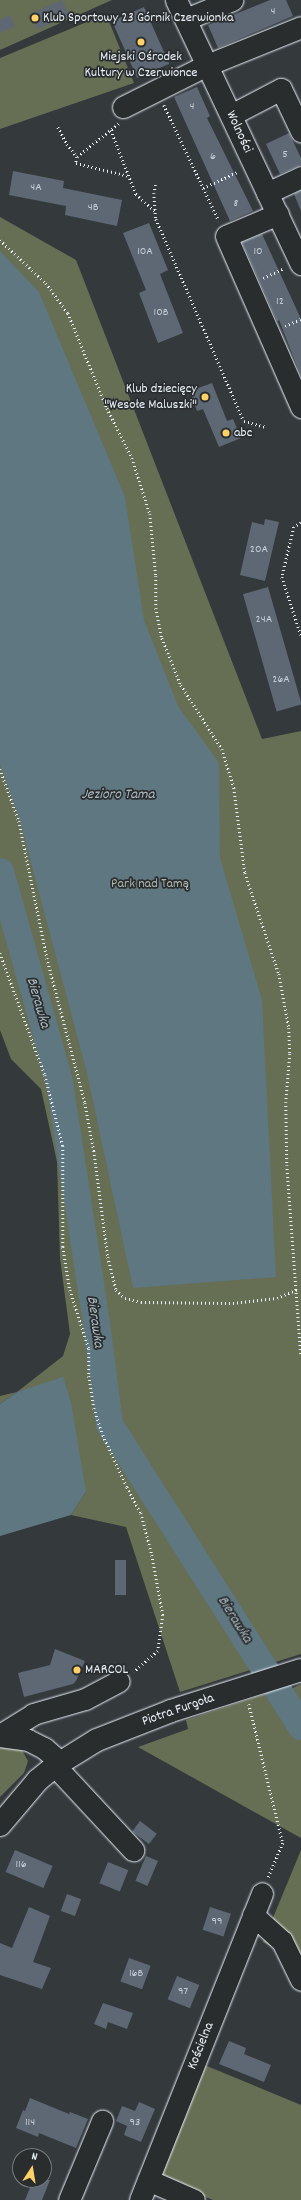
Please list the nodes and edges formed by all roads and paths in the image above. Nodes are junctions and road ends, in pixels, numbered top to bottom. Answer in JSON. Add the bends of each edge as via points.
{"nodes":[{"id":1,"x":176,"y":0,"type":"edge"},
{"id":2,"x":232,"y":0,"type":"edge"},
{"id":3,"x":186,"y":19,"type":"junction"},
{"id":4,"x":301,"y":27,"type":"edge"},
{"id":5,"x":208,"y":65,"type":"junction"},
{"id":6,"x":156,"y":90,"type":"junction"},
{"id":7,"x":123,"y":114,"type":"joint"},
{"id":8,"x":231,"y":115,"type":"junction"},
{"id":9,"x":58,"y":127,"type":"dead end"},
{"id":10,"x":111,"y":130,"type":"junction"},
{"id":11,"x":301,"y":131,"type":"edge"},
{"id":12,"x":77,"y":157,"type":"junction"},
{"id":13,"x":239,"y":172,"type":"dead end"},
{"id":14,"x":129,"y":176,"type":"junction"},
{"id":15,"x":301,"y":177,"type":"edge"},
{"id":16,"x":156,"y":185,"type":"dead end"},
{"id":17,"x":203,"y":188,"type":"junction"},
{"id":18,"x":267,"y":193,"type":"junction"},
{"id":19,"x":156,"y":212,"type":"junction"},
{"id":20,"x":278,"y":214,"type":"junction"},
{"id":21,"x":226,"y":236,"type":"junction"},
{"id":22,"x":0,"y":240,"type":"edge"},
{"id":23,"x":293,"y":266,"type":"edge"},
{"id":24,"x":248,"y":286,"type":"junction"},
{"id":25,"x":295,"y":375,"type":"edge"},
{"id":26,"x":301,"y":407,"type":"edge"},
{"id":27,"x":266,"y":427,"type":"dead end"},
{"id":28,"x":301,"y":523,"type":"edge"},
{"id":29,"x":301,"y":635,"type":"edge"},
{"id":30,"x":0,"y":769,"type":"edge"},
{"id":31,"x":0,"y":953,"type":"edge"},
{"id":32,"x":298,"y":1289,"type":"junction"},
{"id":33,"x":301,"y":1356,"type":"edge"},
{"id":34,"x":301,"y":1670,"type":"edge"},
{"id":35,"x":119,"y":1681,"type":"joint"},
{"id":36,"x":246,"y":1687,"type":"junction"},
{"id":37,"x":0,"y":1736,"type":"edge"},
{"id":38,"x":58,"y":1764,"type":"junction"},
{"id":39,"x":0,"y":1825,"type":"edge"},
{"id":40,"x":133,"y":1850,"type":"dead end"},
{"id":41,"x":262,"y":1893,"type":"joint"},
{"id":42,"x":253,"y":1915,"type":"junction"},
{"id":43,"x":301,"y":1980,"type":"edge"},
{"id":44,"x":102,"y":2121,"type":"dead end"},
{"id":45,"x":148,"y":2180,"type":"junction"},
{"id":46,"x":69,"y":2200,"type":"edge"},
{"id":47,"x":140,"y":2200,"type":"edge"},
{"id":48,"x":194,"y":2200,"type":"edge"}],
"edges":[{"from":1,"to":3,"type":"street","name":"Wolności"},
{"from":2,"to":3,"type":"street"},
{"from":3,"to":5,"type":"street","name":"Wolności"},
{"from":4,"to":5,"type":"street"},
{"from":5,"to":6,"type":"street"},
{"from":5,"to":8,"type":"street","name":"Wolności"},
{"from":6,"to":7,"type":"street"},
{"from":6,"to":17,"type":"path"},
{"from":7,"to":10,"type":"path"},
{"from":8,"to":11,"type":"street","via":[[281,89]]},
{"from":8,"to":18,"type":"street","name":"Wolności"},
{"from":9,"to":12,"type":"path"},
{"from":10,"to":12,"type":"path"},
{"from":10,"to":14,"type":"path"},
{"from":12,"to":14,"type":"path","via":[[76,163]]},
{"from":13,"to":17,"type":"path"},
{"from":14,"to":19,"type":"path","via":[[136,194]]},
{"from":15,"to":18,"type":"street"},
{"from":16,"to":19,"type":"path"},
{"from":17,"to":21,"type":"path"},
{"from":18,"to":20,"type":"street","name":"Wolności"},
{"from":19,"to":27,"type":"path","via":[[156,219],[244,421]]},
{"from":20,"to":21,"type":"street"},
{"from":20,"to":23,"type":"street","name":"Wolności"},
{"from":21,"to":24,"type":"street"},
{"from":22,"to":32,"type":"path","via":[[19,256],[59,299],[79,336],[106,408],[132,458],[143,491],[154,543],[156,608],[162,638],[181,685],[214,734],[234,788],[245,873],[279,974],[289,1028],[287,1166]]},
{"from":23,"to":24,"type":"path"},
{"from":24,"to":25,"type":"street"},
{"from":25,"to":26,"type":"street"},
{"from":28,"to":29,"type":"path","via":[[294,527],[282,577]]},
{"from":30,"to":32,"type":"path","via":[[19,821],[47,958],[85,1103],[108,1257],[116,1290],[125,1298],[141,1302],[233,1303],[277,1298]]},
{"from":31,"to":35,"type":"path","via":[[45,1075],[63,1146],[63,1247],[70,1290],[89,1349],[89,1376],[94,1408],[103,1435],[141,1513],[163,1615],[158,1651],[126,1679]]},
{"from":32,"to":33,"type":"path"},
{"from":34,"to":36,"type":"main road","name":"Piotra Furgoła"},
{"from":35,"to":37,"type":"street","via":[[85,1699],[33,1714]]},
{"from":36,"to":38,"type":"main road","name":"Piotra Furgoła","via":[[171,1710],[97,1740]]},
{"from":36,"to":41,"type":"path","via":[[283,1843]]},
{"from":37,"to":38,"type":"street","via":[[28,1740],[44,1748]]},
{"from":38,"to":39,"type":"main road","name":"Piotra Furgoła","via":[[22,1797]]},
{"from":38,"to":40,"type":"street"},
{"from":41,"to":42,"type":"street","name":"Kościelna"},
{"from":42,"to":43,"type":"street","via":[[282,1940]]},
{"from":42,"to":45,"type":"street","name":"Kościelna"},
{"from":44,"to":46,"type":"street"},
{"from":45,"to":47,"type":"street","name":"Kościelna"},
{"from":45,"to":48,"type":"street"}]}
